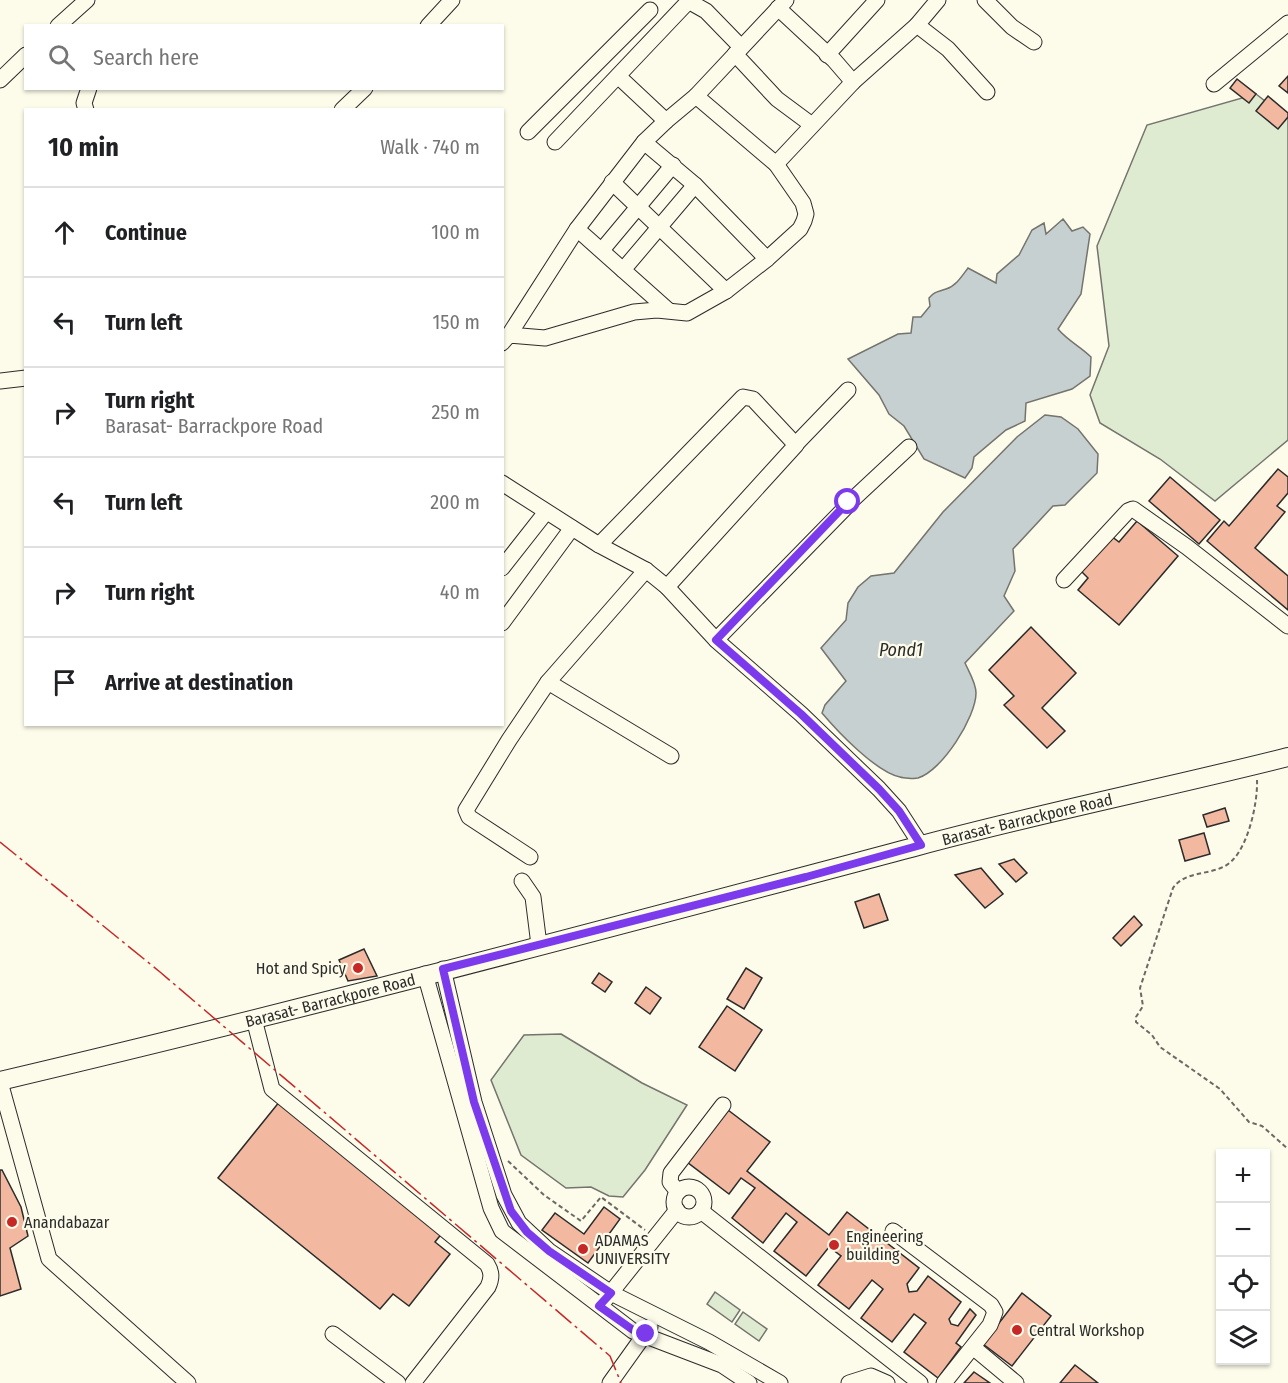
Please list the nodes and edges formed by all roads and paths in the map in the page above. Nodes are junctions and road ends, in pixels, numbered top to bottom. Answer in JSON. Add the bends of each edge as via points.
{"nodes":[{"id":1,"x":87,"y":0,"type":"edge"},
{"id":2,"x":452,"y":0,"type":"edge"},
{"id":3,"x":878,"y":0,"type":"edge"},
{"id":4,"x":938,"y":0,"type":"edge"},
{"id":5,"x":985,"y":0,"type":"edge"},
{"id":6,"x":782,"y":4,"type":"edge"},
{"id":7,"x":645,"y":5,"type":"edge"},
{"id":8,"x":1288,"y":23,"type":"edge"},
{"id":9,"x":60,"y":24,"type":"edge"},
{"id":10,"x":430,"y":24,"type":"edge"},
{"id":11,"x":666,"y":25,"type":"junction"},
{"id":12,"x":916,"y":25,"type":"junction"},
{"id":13,"x":1034,"y":42,"type":"dead end"},
{"id":14,"x":738,"y":51,"type":"junction"},
{"id":15,"x":827,"y":55,"type":"junction"},
{"id":16,"x":24,"y":57,"type":"edge"},
{"id":17,"x":619,"y":77,"type":"junction"},
{"id":18,"x":0,"y":80,"type":"edge"},
{"id":19,"x":853,"y":82,"type":"junction"},
{"id":20,"x":1214,"y":84,"type":"dead end"},
{"id":21,"x":88,"y":90,"type":"edge"},
{"id":22,"x":363,"y":90,"type":"edge"},
{"id":23,"x":987,"y":92,"type":"dead end"},
{"id":24,"x":696,"y":96,"type":"junction"},
{"id":25,"x":85,"y":108,"type":"edge"},
{"id":26,"x":344,"y":108,"type":"edge"},
{"id":27,"x":666,"y":122,"type":"junction"},
{"id":28,"x":812,"y":125,"type":"junction"},
{"id":29,"x":528,"y":132,"type":"dead end"},
{"id":30,"x":555,"y":142,"type":"dead end"},
{"id":31,"x":644,"y":142,"type":"junction"},
{"id":32,"x":776,"y":164,"type":"junction"},
{"id":33,"x":673,"y":165,"type":"junction"},
{"id":34,"x":612,"y":182,"type":"junction"},
{"id":35,"x":695,"y":185,"type":"junction"},
{"id":36,"x":639,"y":206,"type":"junction"},
{"id":37,"x":658,"y":226,"type":"junction"},
{"id":38,"x":577,"y":229,"type":"junction"},
{"id":39,"x":602,"y":250,"type":"junction"},
{"id":40,"x":767,"y":259,"type":"junction"},
{"id":41,"x":623,"y":270,"type":"junction"},
{"id":42,"x":726,"y":291,"type":"junction"},
{"id":43,"x":668,"y":310,"type":"junction"},
{"id":44,"x":506,"y":339,"type":"edge"},
{"id":45,"x":24,"y":379,"type":"edge"},
{"id":46,"x":1,"y":385,"type":"edge"},
{"id":47,"x":848,"y":390,"type":"dead end"},
{"id":48,"x":796,"y":444,"type":"junction"},
{"id":49,"x":909,"y":447,"type":"dead end"},
{"id":50,"x":504,"y":484,"type":"edge"},
{"id":51,"x":546,"y":512,"type":"junction"},
{"id":52,"x":572,"y":528,"type":"junction"},
{"id":53,"x":599,"y":545,"type":"junction"},
{"id":54,"x":504,"y":561,"type":"edge"},
{"id":55,"x":646,"y":570,"type":"junction"},
{"id":56,"x":1064,"y":579,"type":"dead end"},
{"id":57,"x":667,"y":587,"type":"junction"},
{"id":58,"x":504,"y":620,"type":"edge"},
{"id":59,"x":1288,"y":626,"type":"edge"},
{"id":60,"x":716,"y":640,"type":"junction"},
{"id":61,"x":548,"y":682,"type":"junction"},
{"id":62,"x":671,"y":756,"type":"dead end"},
{"id":63,"x":1288,"y":757,"type":"edge"},
{"id":64,"x":1256,"y":765,"type":"junction"},
{"id":65,"x":921,"y":845,"type":"junction"},
{"id":66,"x":530,"y":857,"type":"dead end"},
{"id":67,"x":522,"y":880,"type":"dead end"},
{"id":68,"x":539,"y":945,"type":"junction"},
{"id":69,"x":434,"y":972,"type":"junction"},
{"id":70,"x":254,"y":1019,"type":"junction"},
{"id":71,"x":0,"y":1081,"type":"edge"},
{"id":72,"x":723,"y":1106,"type":"dead end"},
{"id":73,"x":487,"y":1140,"type":"junction"},
{"id":74,"x":1288,"y":1149,"type":"edge"},
{"id":75,"x":678,"y":1192,"type":"junction"},
{"id":76,"x":701,"y":1211,"type":"junction"},
{"id":77,"x":681,"y":1213,"type":"junction"},
{"id":78,"x":893,"y":1231,"type":"dead end"},
{"id":79,"x":648,"y":1232,"type":"dead end"},
{"id":80,"x":616,"y":1295,"type":"junction"},
{"id":81,"x":599,"y":1306,"type":"junction"},
{"id":82,"x":658,"y":1317,"type":"junction"},
{"id":83,"x":333,"y":1334,"type":"dead end"},
{"id":84,"x":646,"y":1334,"type":"junction"},
{"id":85,"x":974,"y":1348,"type":"junction"},
{"id":86,"x":188,"y":1383,"type":"edge"},
{"id":87,"x":398,"y":1383,"type":"edge"},
{"id":88,"x":413,"y":1383,"type":"edge"},
{"id":89,"x":610,"y":1383,"type":"edge"},
{"id":90,"x":749,"y":1383,"type":"edge"},
{"id":91,"x":780,"y":1383,"type":"edge"},
{"id":92,"x":849,"y":1383,"type":"edge"},
{"id":93,"x":886,"y":1383,"type":"edge"},
{"id":94,"x":920,"y":1383,"type":"edge"},
{"id":95,"x":944,"y":1383,"type":"edge"},
{"id":96,"x":1016,"y":1383,"type":"edge"}],
"edges":[{"from":1,"to":9,"type":"street"},
{"from":2,"to":10,"type":"street"},
{"from":3,"to":15,"type":"street"},
{"from":4,"to":12,"type":"street"},
{"from":5,"to":13,"type":"street"},
{"from":6,"to":14,"type":"street"},
{"from":6,"to":15,"type":"street"},
{"from":7,"to":11,"type":"street"},
{"from":7,"to":29,"type":"street"},
{"from":8,"to":20,"type":"street"},
{"from":11,"to":14,"type":"street","via":[[690,2],[706,10]]},
{"from":11,"to":17,"type":"street"},
{"from":12,"to":19,"type":"street"},
{"from":12,"to":23,"type":"street","via":[[948,49]]},
{"from":14,"to":24,"type":"street"},
{"from":14,"to":28,"type":"street","via":[[777,99]]},
{"from":15,"to":19,"type":"street"},
{"from":16,"to":18,"type":"street"},
{"from":17,"to":27,"type":"street"},
{"from":17,"to":30,"type":"street"},
{"from":19,"to":28,"type":"street"},
{"from":21,"to":25,"type":"street"},
{"from":22,"to":26,"type":"street"},
{"from":24,"to":27,"type":"street"},
{"from":24,"to":32,"type":"street"},
{"from":27,"to":31,"type":"street"},
{"from":28,"to":32,"type":"street"},
{"from":31,"to":33,"type":"street"},
{"from":31,"to":34,"type":"street"},
{"from":32,"to":40,"type":"street","via":[[803,203],[806,214],[800,229]]},
{"from":33,"to":35,"type":"street"},
{"from":33,"to":36,"type":"street"},
{"from":34,"to":36,"type":"street"},
{"from":34,"to":38,"type":"street"},
{"from":35,"to":37,"type":"street"},
{"from":35,"to":40,"type":"street"},
{"from":36,"to":37,"type":"street"},
{"from":36,"to":39,"type":"street"},
{"from":37,"to":41,"type":"street"},
{"from":37,"to":42,"type":"street"},
{"from":38,"to":39,"type":"street"},
{"from":38,"to":44,"type":"street"},
{"from":39,"to":41,"type":"street"},
{"from":40,"to":42,"type":"street"},
{"from":41,"to":43,"type":"street"},
{"from":42,"to":43,"type":"street","via":[[687,313]]},
{"from":43,"to":44,"type":"street","via":[[622,314],[545,338]]},
{"from":45,"to":46,"type":"street"},
{"from":47,"to":48,"type":"street"},
{"from":48,"to":53,"type":"street","via":[[753,399],[743,397]]},
{"from":48,"to":57,"type":"street"},
{"from":49,"to":60,"type":"street"},
{"from":50,"to":51,"type":"street"},
{"from":51,"to":52,"type":"street"},
{"from":51,"to":54,"type":"street"},
{"from":52,"to":53,"type":"street"},
{"from":52,"to":58,"type":"street"},
{"from":53,"to":55,"type":"street"},
{"from":55,"to":57,"type":"street"},
{"from":55,"to":61,"type":"street"},
{"from":56,"to":59,"type":"street","via":[[1133,509]]},
{"from":57,"to":60,"type":"street"},
{"from":60,"to":65,"type":"street","via":[[879,789]]},
{"from":61,"to":62,"type":"street"},
{"from":61,"to":66,"type":"street","via":[[466,810],[469,817]]},
{"from":63,"to":64,"type":"main road","name":"Barasat- Barrackpore Road"},
{"from":64,"to":65,"type":"main road","name":"Barasat- Barrackpore Road"},
{"from":64,"to":74,"type":"path","via":[[1256,808],[1239,851],[1223,867],[1183,878],[1173,888],[1140,988],[1143,1006],[1136,1022],[1160,1047],[1220,1089],[1249,1122],[1262,1126]]},
{"from":65,"to":68,"type":"main road","name":"Barasat- Barrackpore Road"},
{"from":67,"to":68,"type":"street","via":[[533,897]]},
{"from":68,"to":69,"type":"main road","name":"Barasat- Barrackpore Road"},
{"from":69,"to":70,"type":"main road","name":"Barasat- Barrackpore Road"},
{"from":69,"to":73,"type":"street"},
{"from":69,"to":81,"type":"street","via":[[496,1221],[513,1242]]},
{"from":70,"to":71,"type":"main road","name":"Barasat- Barrackpore Road"},
{"from":70,"to":88,"type":"street","via":[[272,1089],[491,1270],[488,1287]]},
{"from":71,"to":86,"type":"street","via":[[49,1259]]},
{"from":72,"to":75,"type":"street","via":[[671,1173],[670,1182]]},
{"from":73,"to":79,"type":"path","via":[[544,1195],[581,1221],[601,1197]]},
{"from":73,"to":80,"type":"street","via":[[504,1195],[519,1223],[549,1251]]},
{"from":75,"to":76,"type":"street","via":[[695,1187],[705,1202]]},
{"from":75,"to":77,"type":"street","via":[[674,1201]]},
{"from":76,"to":77,"type":"street","via":[[694,1216]]},
{"from":76,"to":94,"type":"street"},
{"from":77,"to":80,"type":"street"},
{"from":78,"to":85,"type":"street","via":[[991,1305],[993,1319]]},
{"from":80,"to":81,"type":"street"},
{"from":80,"to":82,"type":"street"},
{"from":81,"to":84,"type":"street","via":[[633,1330]]},
{"from":82,"to":84,"type":"street"},
{"from":82,"to":91,"type":"street","via":[[731,1353]]},
{"from":83,"to":87,"type":"street"},
{"from":84,"to":89,"type":"street"},
{"from":84,"to":90,"type":"street","via":[[722,1365]]},
{"from":85,"to":95,"type":"street"},
{"from":85,"to":96,"type":"street"},
{"from":92,"to":93,"type":"street","via":[[870,1376]]}]}
